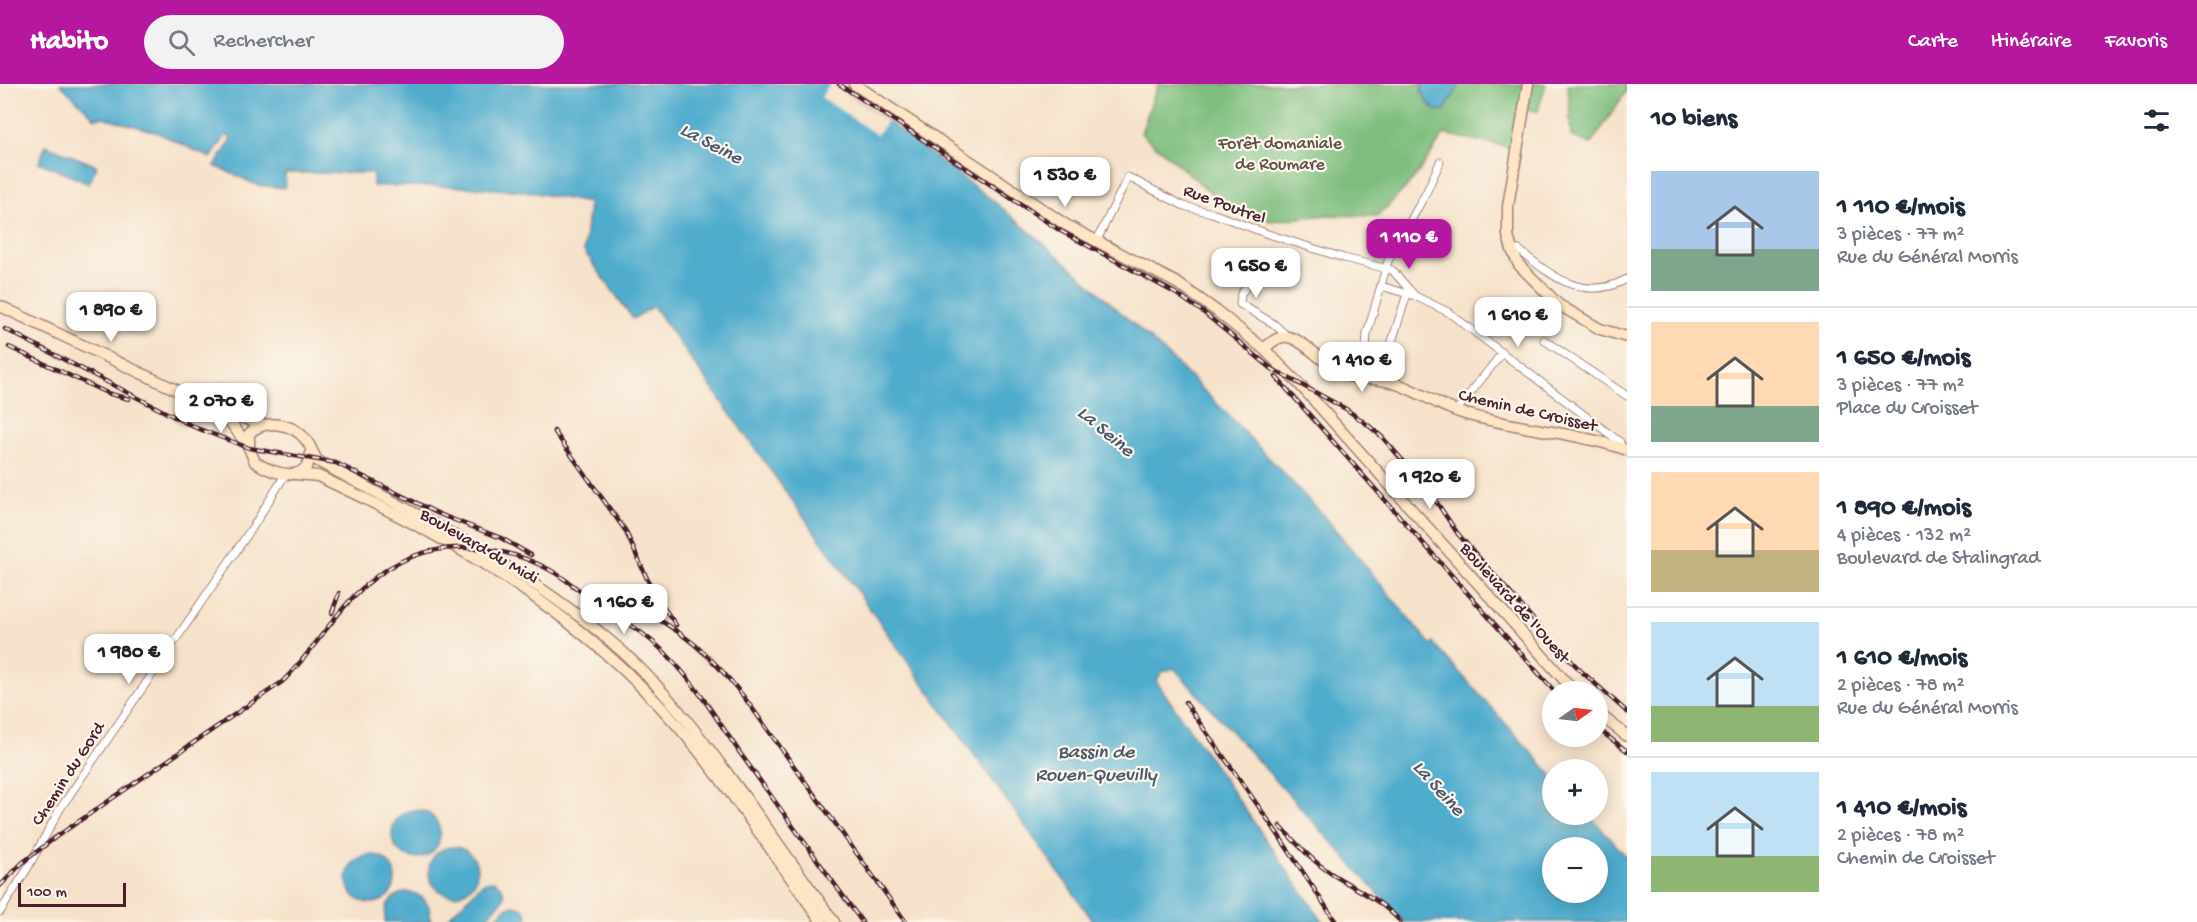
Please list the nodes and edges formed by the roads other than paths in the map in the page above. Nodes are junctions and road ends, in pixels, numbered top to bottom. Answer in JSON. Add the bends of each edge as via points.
{"nodes":[{"id":1,"x":854,"y":84,"type":"edge"},
{"id":2,"x":1528,"y":84,"type":"edge"},
{"id":3,"x":1440,"y":162,"type":"dead end"},
{"id":4,"x":1096,"y":242,"type":"junction"},
{"id":5,"x":1512,"y":250,"type":"junction"},
{"id":6,"x":1271,"y":252,"type":"dead end"},
{"id":7,"x":1386,"y":268,"type":"junction"},
{"id":8,"x":1627,"y":279,"type":"edge"},
{"id":9,"x":1381,"y":286,"type":"junction"},
{"id":10,"x":1407,"y":294,"type":"junction"},
{"id":11,"x":1415,"y":296,"type":"junction"},
{"id":12,"x":0,"y":306,"type":"edge"},
{"id":13,"x":1626,"y":334,"type":"edge"},
{"id":14,"x":1288,"y":337,"type":"junction"},
{"id":15,"x":1544,"y":340,"type":"dead end"},
{"id":16,"x":1264,"y":349,"type":"junction"},
{"id":17,"x":1503,"y":352,"type":"junction"},
{"id":18,"x":1364,"y":378,"type":"junction"},
{"id":19,"x":1380,"y":379,"type":"junction"},
{"id":20,"x":1627,"y":396,"type":"edge"},
{"id":21,"x":210,"y":406,"type":"junction"},
{"id":22,"x":1456,"y":411,"type":"junction"},
{"id":23,"x":261,"y":424,"type":"junction"},
{"id":24,"x":248,"y":446,"type":"junction"},
{"id":25,"x":1623,"y":448,"type":"edge"},
{"id":26,"x":311,"y":451,"type":"junction"},
{"id":27,"x":291,"y":475,"type":"junction"},
{"id":28,"x":626,"y":655,"type":"junction"},
{"id":29,"x":632,"y":673,"type":"junction"},
{"id":30,"x":1565,"y":681,"type":"edge"},
{"id":31,"x":1608,"y":721,"type":"edge"},
{"id":32,"x":692,"y":726,"type":"junction"},
{"id":33,"x":1627,"y":736,"type":"edge"},
{"id":34,"x":0,"y":912,"type":"edge"},
{"id":35,"x":822,"y":922,"type":"edge"},
{"id":36,"x":834,"y":922,"type":"edge"}],
"edges":[{"from":1,"to":4,"type":"main road","name":"Boulevard de l'Ouest"},
{"from":2,"to":5,"type":"main road","via":[[1508,206]]},
{"from":3,"to":7,"type":"street"},
{"from":4,"to":7,"type":"street","name":"Rue Poutrel","via":[[1128,177],[1184,206]]},
{"from":4,"to":16,"type":"main road","name":"Boulevard de l'Ouest","via":[[1177,283]]},
{"from":5,"to":8,"type":"street","via":[[1519,250],[1553,277],[1575,286],[1608,287]]},
{"from":5,"to":13,"type":"main road","via":[[1519,265],[1559,304],[1600,329]]},
{"from":6,"to":14,"type":"street","via":[[1239,301]]},
{"from":7,"to":9,"type":"street"},
{"from":7,"to":11,"type":"street"},
{"from":9,"to":10,"type":"street"},
{"from":9,"to":18,"type":"street","via":[[1367,334]]},
{"from":10,"to":11,"type":"street"},
{"from":10,"to":19,"type":"street"},
{"from":11,"to":17,"type":"street","via":[[1448,312]]},
{"from":12,"to":21,"type":"main road"},
{"from":14,"to":16,"type":"main road"},
{"from":14,"to":18,"type":"main road","name":"Chemin de Croisset","via":[[1334,370]]},
{"from":15,"to":20,"type":"street"},
{"from":16,"to":30,"type":"main road","name":"Boulevard de l'Ouest","via":[[1302,386]]},
{"from":17,"to":22,"type":"street"},
{"from":17,"to":25,"type":"street","via":[[1590,417]]},
{"from":18,"to":19,"type":"main road","name":"Chemin de Croisset"},
{"from":19,"to":22,"type":"main road","name":"Chemin de Croisset"},
{"from":21,"to":23,"type":"main road"},
{"from":21,"to":24,"type":"main road","via":[[231,423]]},
{"from":22,"to":25,"type":"main road","name":"Chemin de Croisset"},
{"from":23,"to":24,"type":"main road","via":[[249,434]]},
{"from":23,"to":26,"type":"main road","via":[[290,428],[306,439]]},
{"from":24,"to":27,"type":"main road","via":[[255,462]]},
{"from":26,"to":27,"type":"main road","via":[[305,468]]},
{"from":26,"to":28,"type":"main road","name":"Boulevard du Midi","via":[[318,461],[507,566]]},
{"from":27,"to":29,"type":"main road","name":"Boulevard du Midi","via":[[318,476],[475,557],[561,615]]},
{"from":27,"to":34,"type":"street","name":"Chemin du Gord","via":[[63,804]]},
{"from":28,"to":29,"type":"main road","name":"Boulevard du Midi"},
{"from":28,"to":32,"type":"main road","name":"Boulevard du Midi"},
{"from":29,"to":32,"type":"main road","name":"Boulevard du Midi"},
{"from":29,"to":35,"type":"main road","name":"Boulevard du Midi","via":[[692,743]]},
{"from":31,"to":33,"type":"main road"},
{"from":32,"to":36,"type":"main road","name":"Boulevard du Midi"}]}
